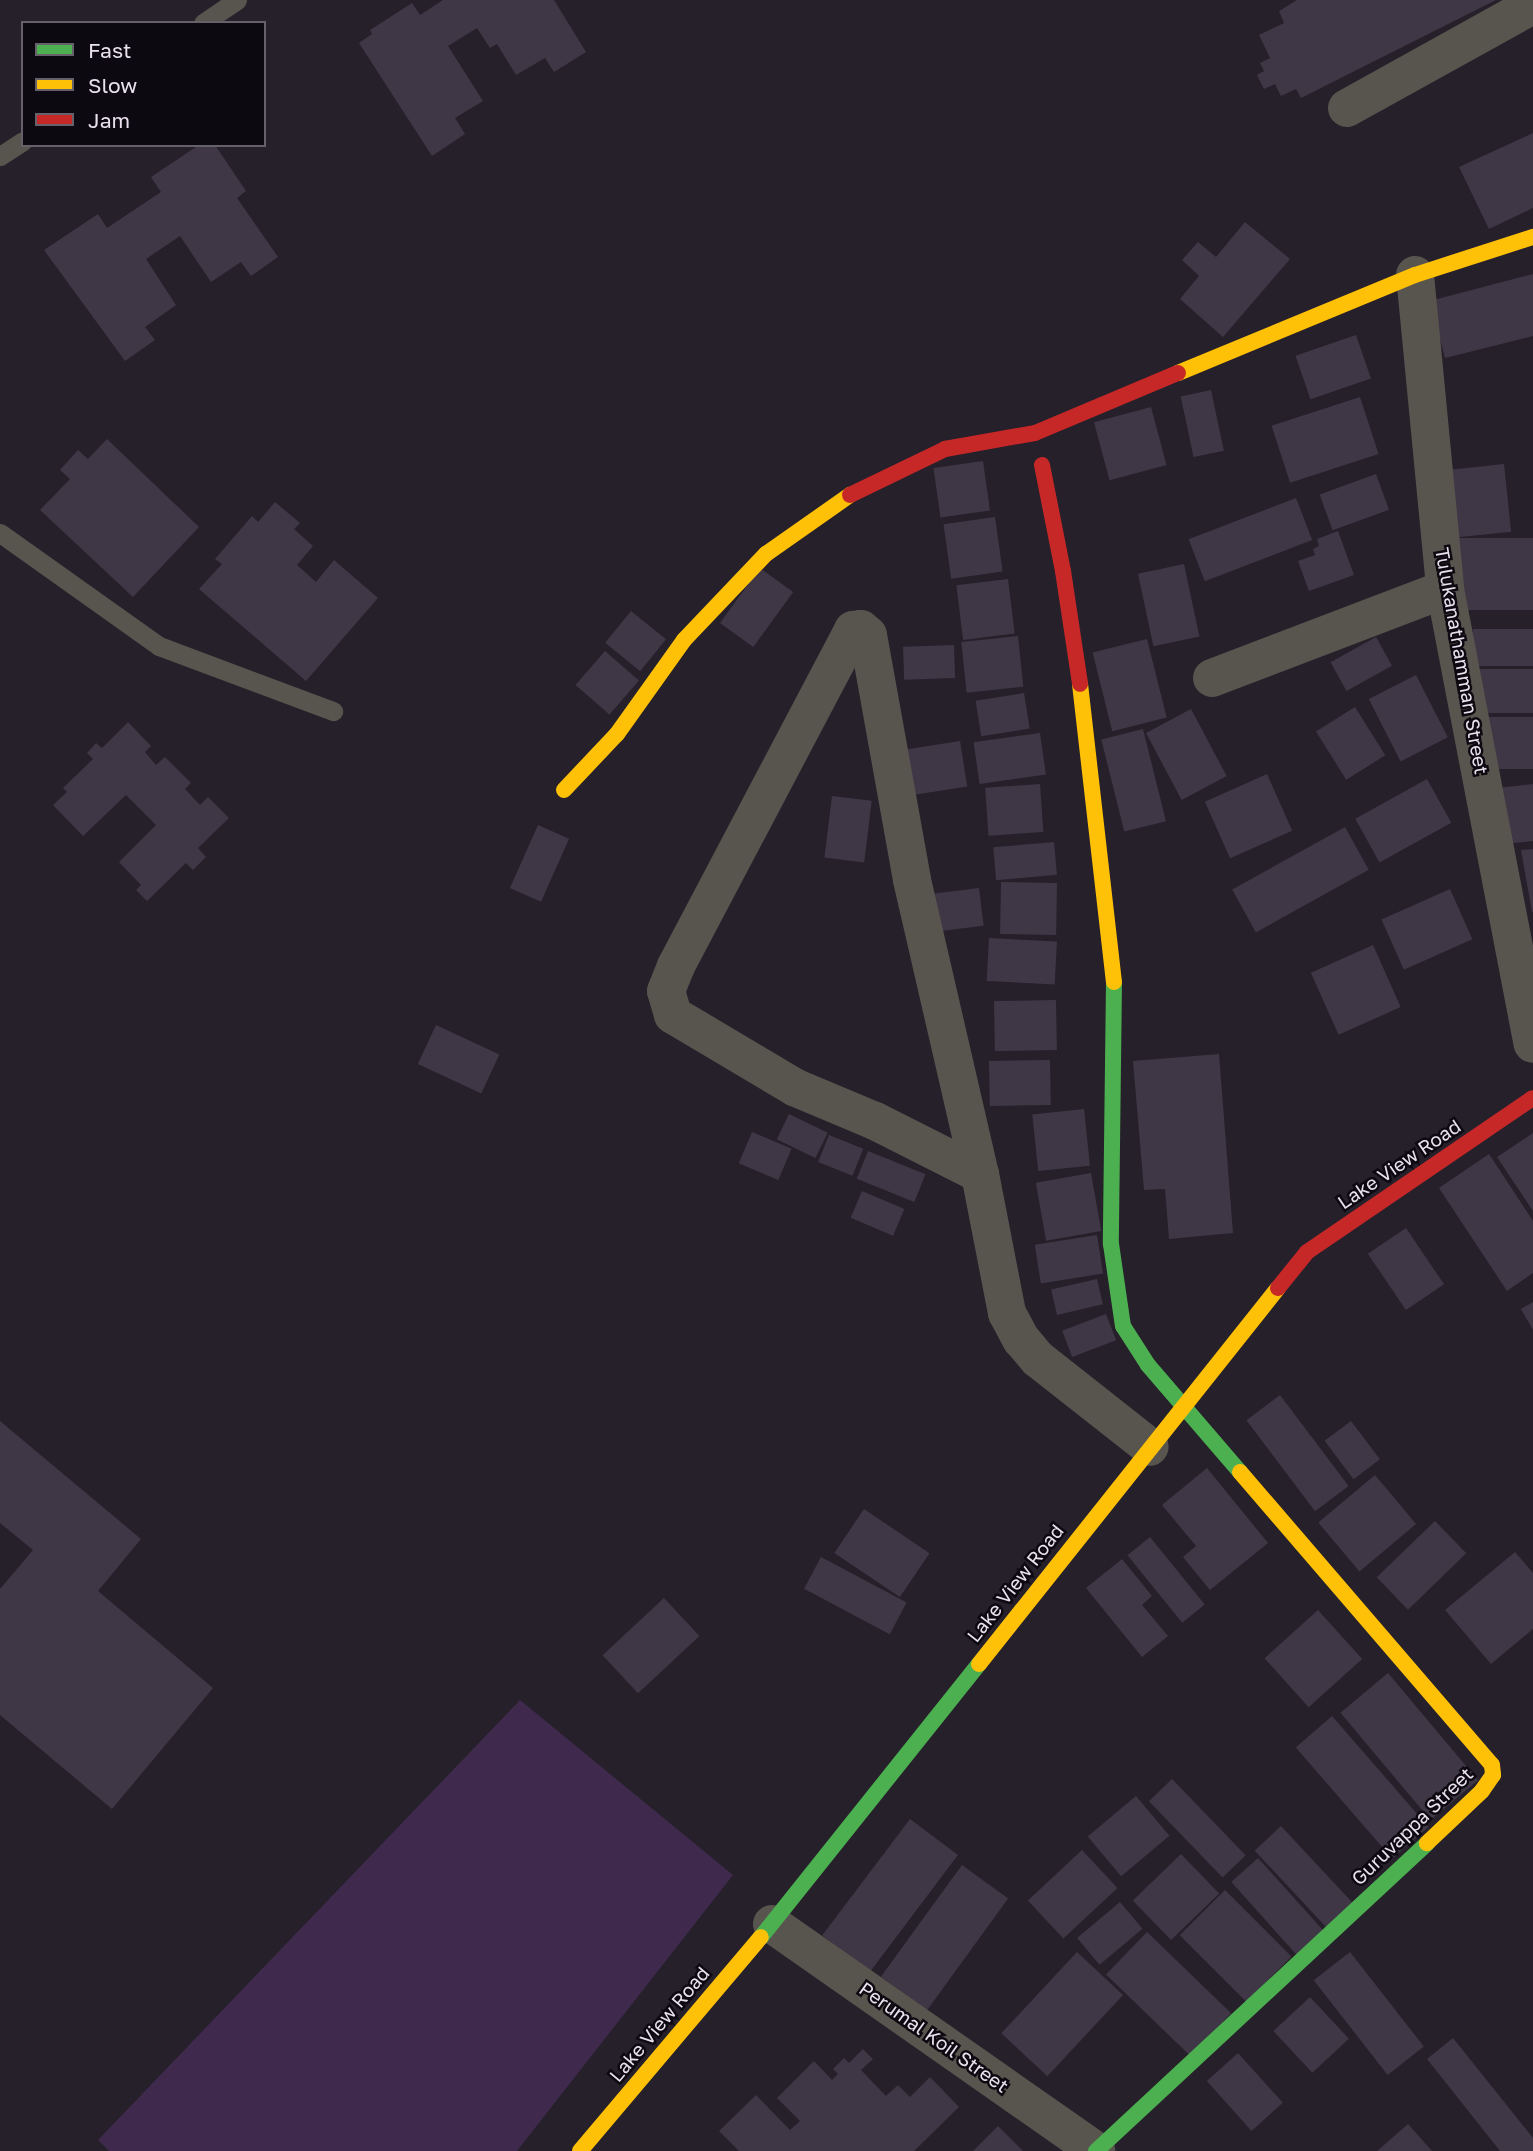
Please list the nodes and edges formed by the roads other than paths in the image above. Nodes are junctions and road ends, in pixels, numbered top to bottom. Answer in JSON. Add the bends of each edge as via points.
{"nodes":[{"id":1,"x":237,"y":0,"type":"edge"},
{"id":2,"x":1533,"y":5,"type":"edge"},
{"id":3,"x":206,"y":21,"type":"edge"},
{"id":4,"x":1347,"y":108,"type":"dead end"},
{"id":5,"x":21,"y":142,"type":"edge"},
{"id":6,"x":0,"y":156,"type":"edge"},
{"id":7,"x":1533,"y":237,"type":"edge"},
{"id":8,"x":1415,"y":275,"type":"junction"},
{"id":9,"x":1042,"y":465,"type":"dead end"},
{"id":10,"x":0,"y":534,"type":"edge"},
{"id":11,"x":1445,"y":589,"type":"junction"},
{"id":12,"x":1212,"y":678,"type":"dead end"},
{"id":13,"x":333,"y":711,"type":"dead end"},
{"id":14,"x":564,"y":790,"type":"dead end"},
{"id":15,"x":1533,"y":1044,"type":"edge"},
{"id":16,"x":1533,"y":1098,"type":"edge"},
{"id":17,"x":980,"y":1174,"type":"junction"},
{"id":18,"x":1183,"y":1406,"type":"junction"},
{"id":19,"x":1150,"y":1447,"type":"junction"},
{"id":20,"x":772,"y":1924,"type":"junction"},
{"id":21,"x":580,"y":2151,"type":"edge"},
{"id":22,"x":1096,"y":2151,"type":"edge"}],
"edges":[{"from":1,"to":3,"type":"lane"},
{"from":2,"to":4,"type":"street"},
{"from":5,"to":6,"type":"lane"},
{"from":7,"to":8,"type":"street"},
{"from":8,"to":11,"type":"street","name":"Tulukanathamman Street"},
{"from":8,"to":14,"type":"street","via":[[1088,413],[1035,433],[945,449],[839,500],[766,554],[684,640],[617,734]]},
{"from":9,"to":18,"type":"street","via":[[1090,751],[1114,974],[1111,1244],[1123,1326]]},
{"from":10,"to":13,"type":"lane","via":[[159,646]]},
{"from":11,"to":12,"type":"street"},
{"from":11,"to":15,"type":"street","name":"Tulukanathamman Street"},
{"from":16,"to":18,"type":"street","name":"Lake View Road","via":[[1307,1252]]},
{"from":17,"to":17,"type":"street","via":[[912,880],[868,635],[853,630],[666,991],[673,1015],[796,1088]]},
{"from":17,"to":19,"type":"street","via":[[1007,1313],[1021,1339],[1038,1359]]},
{"from":18,"to":19,"type":"street","name":"Lake View Road"},
{"from":18,"to":22,"type":"street","name":"Guruvappa Street","via":[[1486,1757],[1493,1775],[1482,1791]]},
{"from":19,"to":20,"type":"street","name":"Lake View Road"},
{"from":20,"to":21,"type":"street","name":"Lake View Road"},
{"from":20,"to":22,"type":"street","name":"Perumal Koil Street"}]}
